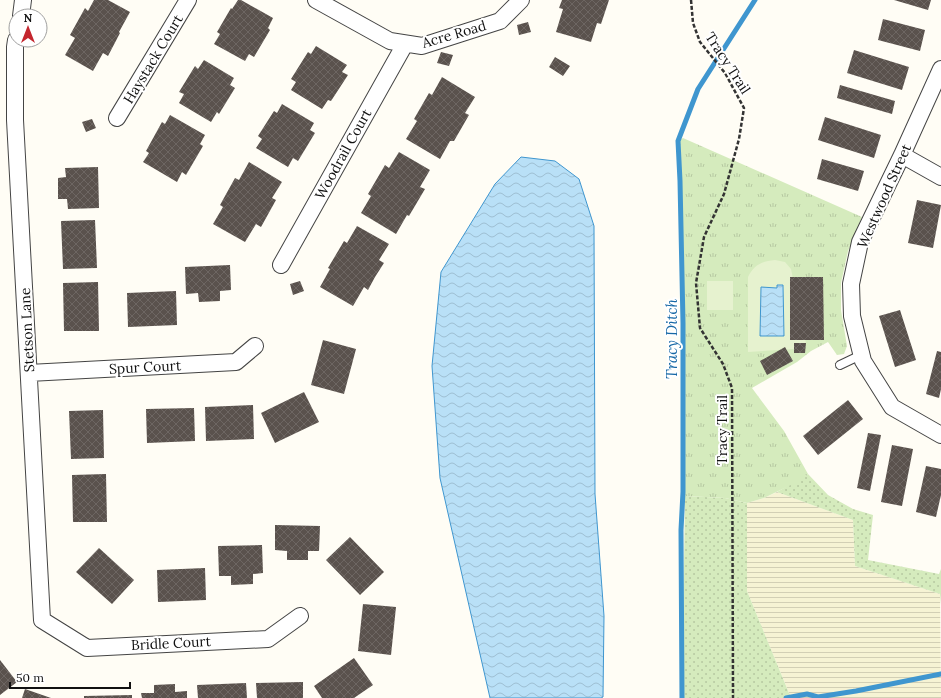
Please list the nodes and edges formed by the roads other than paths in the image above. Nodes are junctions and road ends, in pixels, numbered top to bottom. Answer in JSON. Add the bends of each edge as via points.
{"nodes":[{"id":1,"x":188,"y":0,"type":"edge"},
{"id":2,"x":316,"y":0,"type":"edge"},
{"id":3,"x":521,"y":0,"type":"edge"},
{"id":4,"x":404,"y":44,"type":"junction"},
{"id":5,"x":15,"y":48,"type":"edge"},
{"id":6,"x":941,"y":69,"type":"edge"},
{"id":7,"x":117,"y":118,"type":"dead end"},
{"id":8,"x":902,"y":155,"type":"junction"},
{"id":9,"x":941,"y":177,"type":"edge"},
{"id":10,"x":281,"y":265,"type":"dead end"},
{"id":11,"x":255,"y":346,"type":"dead end"},
{"id":12,"x":861,"y":355,"type":"junction"},
{"id":13,"x":840,"y":365,"type":"dead end"},
{"id":14,"x":29,"y":373,"type":"junction"},
{"id":15,"x":941,"y":435,"type":"edge"},
{"id":16,"x":300,"y":616,"type":"dead end"},
{"id":17,"x":42,"y":620,"type":"joint"}],
"edges":[{"from":1,"to":7,"type":"street","name":"Haystack Court"},
{"from":2,"to":4,"type":"street","name":"Acre Road","via":[[390,41]]},
{"from":3,"to":4,"type":"street","name":"Acre Road","via":[[500,21],[422,46]]},
{"from":4,"to":10,"type":"street","name":"Woodrail Court"},
{"from":5,"to":14,"type":"street","name":"Stetson Lane","via":[[16,120]]},
{"from":6,"to":8,"type":"street","name":"Westwood Street"},
{"from":8,"to":9,"type":"street"},
{"from":8,"to":12,"type":"street","name":"Westwood Street","via":[[860,242],[851,284],[852,316]]},
{"from":11,"to":14,"type":"street","name":"Spur Court","via":[[236,362]]},
{"from":12,"to":13,"type":"lane"},
{"from":12,"to":15,"type":"street","name":"Westwood Street","via":[[892,407]]},
{"from":14,"to":17,"type":"street","name":"Stetson Lane"},
{"from":16,"to":17,"type":"street","name":"Bridle Court","via":[[268,639],[87,648]]}]}
